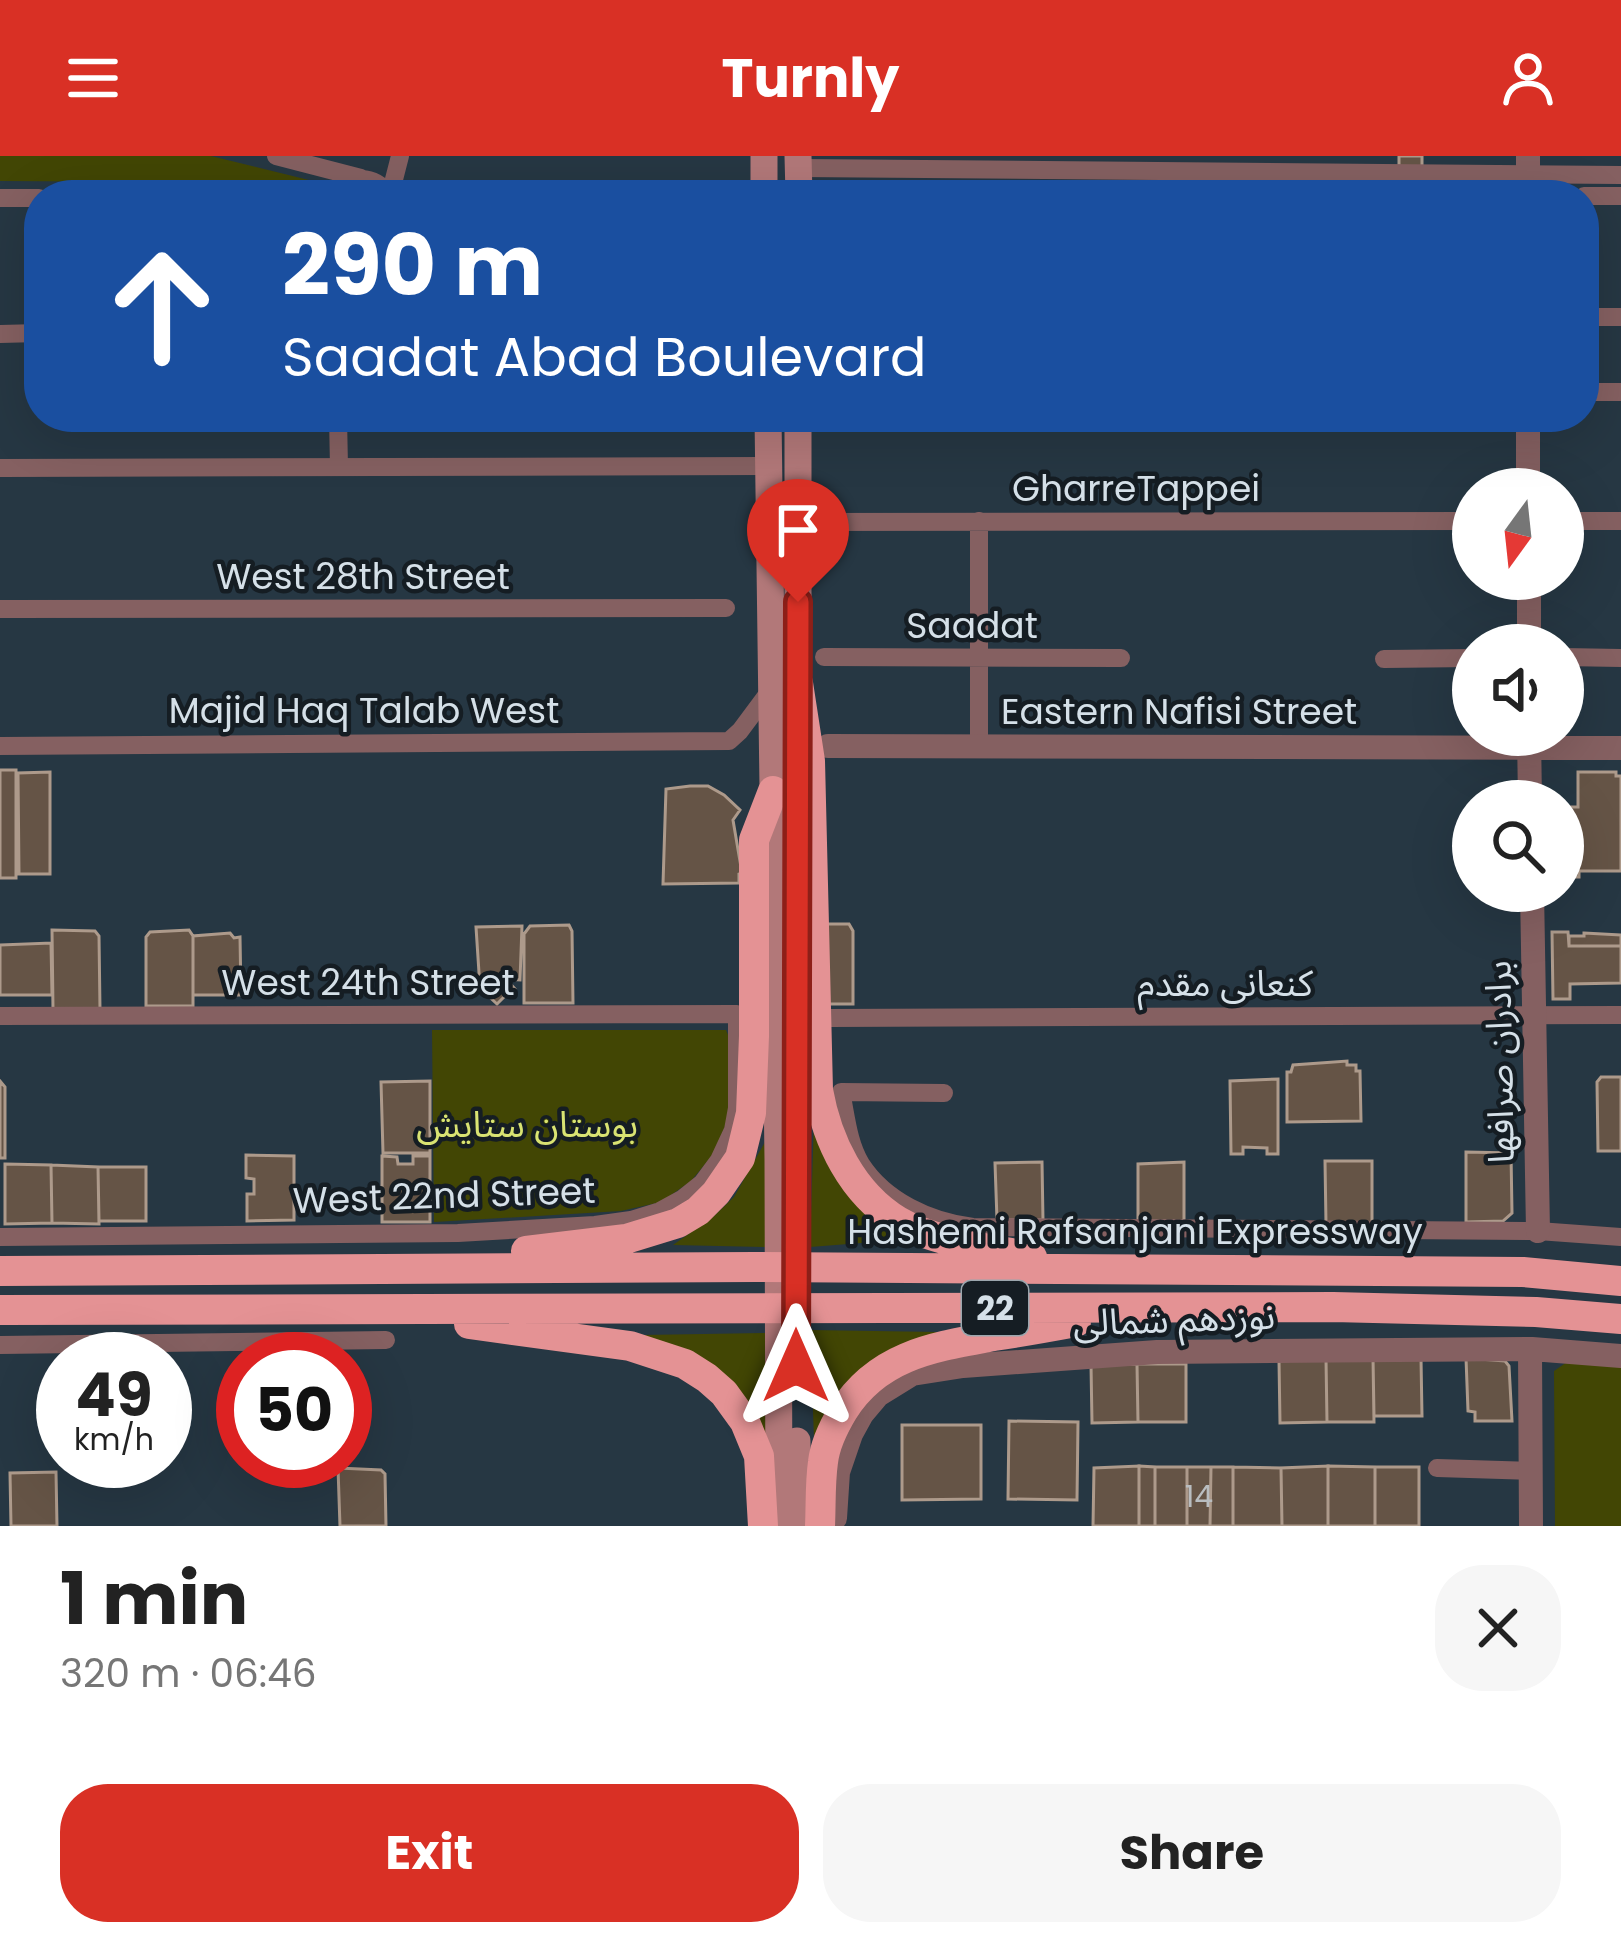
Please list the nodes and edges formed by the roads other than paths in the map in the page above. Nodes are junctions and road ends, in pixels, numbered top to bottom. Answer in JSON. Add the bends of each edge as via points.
{"nodes":[{"id":1,"x":276,"y":156,"type":"edge"},
{"id":2,"x":1184,"y":171,"type":"junction"},
{"id":3,"x":798,"y":173,"type":"edge"},
{"id":4,"x":1528,"y":175,"type":"edge"},
{"id":5,"x":1621,"y":175,"type":"edge"},
{"id":6,"x":361,"y":178,"type":"junction"},
{"id":7,"x":356,"y":180,"type":"edge"},
{"id":8,"x":368,"y":180,"type":"edge"},
{"id":9,"x":1184,"y":180,"type":"edge"},
{"id":10,"x":338,"y":432,"type":"edge"},
{"id":11,"x":768,"y":432,"type":"edge"},
{"id":12,"x":798,"y":432,"type":"edge"},
{"id":13,"x":1528,"y":432,"type":"edge"},
{"id":14,"x":768,"y":466,"type":"junction"},
{"id":15,"x":339,"y":467,"type":"junction"},
{"id":16,"x":0,"y":468,"type":"edge"},
{"id":17,"x":1528,"y":468,"type":"edge"},
{"id":18,"x":979,"y":521,"type":"junction"},
{"id":19,"x":1452,"y":521,"type":"edge"},
{"id":20,"x":1584,"y":521,"type":"edge"},
{"id":21,"x":1621,"y":521,"type":"edge"},
{"id":22,"x":798,"y":522,"type":"junction"},
{"id":23,"x":726,"y":608,"type":"dead end"},
{"id":24,"x":0,"y":610,"type":"edge"},
{"id":25,"x":824,"y":657,"type":"dead end"},
{"id":26,"x":1584,"y":657,"type":"edge"},
{"id":27,"x":979,"y":658,"type":"junction"},
{"id":28,"x":1121,"y":658,"type":"dead end"},
{"id":29,"x":1452,"y":658,"type":"edge"},
{"id":30,"x":1621,"y":658,"type":"edge"},
{"id":31,"x":1384,"y":659,"type":"dead end"},
{"id":32,"x":785,"y":685,"type":"junction"},
{"id":33,"x":1452,"y":742,"type":"edge"},
{"id":34,"x":1584,"y":745,"type":"edge"},
{"id":35,"x":0,"y":746,"type":"edge"},
{"id":36,"x":828,"y":746,"type":"dead end"},
{"id":37,"x":979,"y":747,"type":"junction"},
{"id":38,"x":1621,"y":748,"type":"edge"},
{"id":39,"x":773,"y":791,"type":"junction"},
{"id":40,"x":1532,"y":912,"type":"edge"},
{"id":41,"x":737,"y":1014,"type":"joint"},
{"id":42,"x":1534,"y":1015,"type":"junction"},
{"id":43,"x":1621,"y":1015,"type":"edge"},
{"id":44,"x":0,"y":1016,"type":"edge"},
{"id":45,"x":829,"y":1018,"type":"dead end"},
{"id":46,"x":944,"y":1093,"type":"dead end"},
{"id":47,"x":788,"y":1159,"type":"junction"},
{"id":48,"x":1538,"y":1231,"type":"junction"},
{"id":49,"x":0,"y":1237,"type":"edge"},
{"id":50,"x":1621,"y":1237,"type":"edge"},
{"id":51,"x":416,"y":1268,"type":"junction"},
{"id":52,"x":0,"y":1271,"type":"edge"},
{"id":53,"x":1109,"y":1271,"type":"junction"},
{"id":54,"x":1621,"y":1281,"type":"edge"},
{"id":55,"x":368,"y":1309,"type":"junction"},
{"id":56,"x":1149,"y":1309,"type":"junction"},
{"id":57,"x":0,"y":1310,"type":"edge"},
{"id":58,"x":1621,"y":1319,"type":"edge"},
{"id":59,"x":386,"y":1340,"type":"dead end"},
{"id":60,"x":0,"y":1346,"type":"edge"},
{"id":61,"x":1536,"y":1350,"type":"junction"},
{"id":62,"x":1621,"y":1356,"type":"edge"},
{"id":63,"x":788,"y":1366,"type":"junction"},
{"id":64,"x":1437,"y":1468,"type":"dead end"},
{"id":65,"x":1531,"y":1471,"type":"junction"},
{"id":66,"x":763,"y":1526,"type":"edge"},
{"id":67,"x":779,"y":1526,"type":"edge"},
{"id":68,"x":799,"y":1526,"type":"edge"},
{"id":69,"x":820,"y":1526,"type":"edge"},
{"id":70,"x":835,"y":1526,"type":"edge"},
{"id":71,"x":1531,"y":1526,"type":"edge"},
{"id":72,"x":1545,"y":1526,"type":"edge"}],
"edges":[{"from":1,"to":6,"type":"street"},
{"from":2,"to":3,"type":"street"},
{"from":2,"to":4,"type":"street"},
{"from":2,"to":9,"type":"street"},
{"from":4,"to":5,"type":"street"},
{"from":6,"to":7,"type":"street"},
{"from":6,"to":8,"type":"street"},
{"from":10,"to":15,"type":"street"},
{"from":11,"to":14,"type":"main road"},
{"from":12,"to":22,"type":"main road"},
{"from":13,"to":17,"type":"street"},
{"from":14,"to":15,"type":"street"},
{"from":14,"to":32,"type":"main road"},
{"from":15,"to":16,"type":"street"},
{"from":18,"to":19,"type":"street","name":"GharreTappei"},
{"from":18,"to":22,"type":"street","name":"GharreTappei"},
{"from":18,"to":27,"type":"street"},
{"from":20,"to":21,"type":"street"},
{"from":22,"to":32,"type":"main road"},
{"from":23,"to":24,"type":"street","name":"West 28th Street"},
{"from":25,"to":27,"type":"street","name":"Saadat"},
{"from":26,"to":30,"type":"street"},
{"from":27,"to":28,"type":"street","name":"Saadat"},
{"from":27,"to":37,"type":"street"},
{"from":29,"to":31,"type":"street"},
{"from":32,"to":35,"type":"street","name":"Majid Haq Talab West","via":[[728,741]]},
{"from":32,"to":39,"type":"main road"},
{"from":32,"to":47,"type":"main road"},
{"from":32,"to":53,"type":"highway","via":[[810,761],[818,1090],[838,1151],[861,1188],[900,1222]]},
{"from":33,"to":37,"type":"street","name":"Eastern Nafisi Street"},
{"from":34,"to":38,"type":"street","name":"Eastern Nafisi Street"},
{"from":36,"to":37,"type":"street","name":"Eastern Nafisi Street"},
{"from":39,"to":47,"type":"main road"},
{"from":39,"to":51,"type":"highway","via":[[754,840],[751,1113],[730,1175],[698,1211],[646,1234]]},
{"from":40,"to":42,"type":"street","name":"برادران صرافها"},
{"from":41,"to":44,"type":"street","name":"West 24th Street"},
{"from":41,"to":49,"type":"street","name":"West 22nd Street","via":[[737,1108],[719,1160],[682,1199],[631,1220],[458,1233]]},
{"from":42,"to":43,"type":"street","name":"کنعانی مقدم"},
{"from":42,"to":45,"type":"street","name":"کنعانی مقدم"},
{"from":42,"to":48,"type":"street","name":"برادران صرافها"},
{"from":46,"to":48,"type":"street","via":[[841,1091],[862,1165],[902,1202],[946,1224]]},
{"from":47,"to":63,"type":"main road"},
{"from":48,"to":50,"type":"street"},
{"from":51,"to":52,"type":"highway","name":"Hashemi Rafsanjani Expressway","number":"22"},
{"from":51,"to":53,"type":"highway","name":"Hashemi Rafsanjani Expressway","number":"22"},
{"from":53,"to":54,"type":"highway","name":"Hashemi Rafsanjani Expressway","number":"22","via":[[1523,1272]]},
{"from":55,"to":56,"type":"highway","name":"Hashemi Rafsanjani Expressway","number":"22"},
{"from":55,"to":57,"type":"highway","name":"Hashemi Rafsanjani Expressway","number":"22"},
{"from":55,"to":66,"type":"highway","via":[[630,1346],[685,1364],[724,1393],[745,1422],[759,1456]]},
{"from":56,"to":58,"type":"highway","name":"Hashemi Rafsanjani Expressway","number":"22","via":[[1333,1306]]},
{"from":56,"to":69,"type":"highway","via":[[935,1346],[881,1369],[846,1406],[828,1443]]},
{"from":59,"to":60,"type":"street"},
{"from":61,"to":62,"type":"street","name":"نوزدهم شمالی"},
{"from":61,"to":65,"type":"street"},
{"from":61,"to":70,"type":"street","name":"نوزدهم شمالی","via":[[1157,1352],[912,1374],[878,1395],[850,1434]]},
{"from":61,"to":72,"type":"street"},
{"from":63,"to":67,"type":"main road"},
{"from":63,"to":68,"type":"main road"},
{"from":64,"to":65,"type":"street"},
{"from":65,"to":71,"type":"street"}]}
